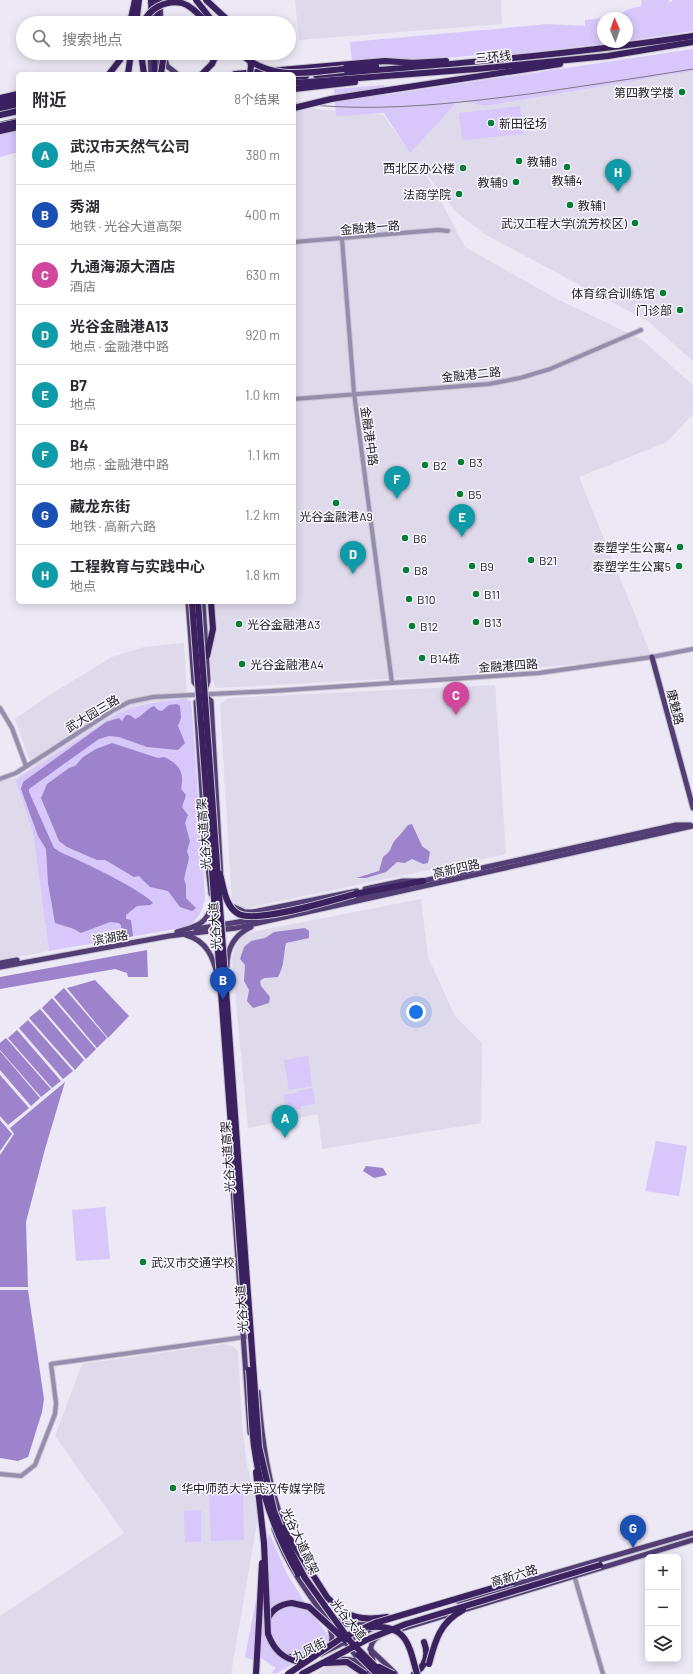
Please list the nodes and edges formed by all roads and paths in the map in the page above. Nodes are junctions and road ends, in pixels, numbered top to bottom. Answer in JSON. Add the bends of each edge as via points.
{"nodes":[{"id":1,"x":135,"y":0,"type":"edge"},
{"id":2,"x":139,"y":0,"type":"edge"},
{"id":3,"x":148,"y":0,"type":"edge"},
{"id":4,"x":151,"y":0,"type":"edge"},
{"id":5,"x":159,"y":0,"type":"edge"},
{"id":6,"x":196,"y":0,"type":"edge"},
{"id":7,"x":206,"y":0,"type":"edge"},
{"id":8,"x":132,"y":16,"type":"edge"},
{"id":9,"x":137,"y":16,"type":"edge"},
{"id":10,"x":146,"y":16,"type":"edge"},
{"id":11,"x":149,"y":16,"type":"edge"},
{"id":12,"x":152,"y":16,"type":"edge"},
{"id":13,"x":160,"y":16,"type":"edge"},
{"id":14,"x":200,"y":16,"type":"edge"},
{"id":15,"x":209,"y":16,"type":"edge"},
{"id":16,"x":223,"y":16,"type":"edge"},
{"id":17,"x":693,"y":36,"type":"edge"},
{"id":18,"x":693,"y":42,"type":"edge"},
{"id":19,"x":608,"y":56,"type":"junction"},
{"id":20,"x":521,"y":58,"type":"junction"},
{"id":21,"x":120,"y":60,"type":"edge"},
{"id":22,"x":130,"y":60,"type":"edge"},
{"id":23,"x":142,"y":60,"type":"edge"},
{"id":24,"x":150,"y":60,"type":"joint"},
{"id":25,"x":154,"y":60,"type":"edge"},
{"id":26,"x":163,"y":60,"type":"edge"},
{"id":27,"x":166,"y":60,"type":"edge"},
{"id":28,"x":214,"y":60,"type":"edge"},
{"id":29,"x":249,"y":60,"type":"edge"},
{"id":30,"x":250,"y":60,"type":"edge"},
{"id":31,"x":414,"y":63,"type":"junction"},
{"id":32,"x":111,"y":72,"type":"edge"},
{"id":33,"x":128,"y":72,"type":"edge"},
{"id":34,"x":144,"y":72,"type":"edge"},
{"id":35,"x":145,"y":72,"type":"edge"},
{"id":36,"x":151,"y":72,"type":"edge"},
{"id":37,"x":155,"y":72,"type":"edge"},
{"id":38,"x":162,"y":72,"type":"edge"},
{"id":39,"x":175,"y":72,"type":"edge"},
{"id":40,"x":204,"y":72,"type":"edge"},
{"id":41,"x":250,"y":72,"type":"edge"},
{"id":42,"x":258,"y":72,"type":"edge"},
{"id":43,"x":277,"y":72,"type":"edge"},
{"id":44,"x":296,"y":73,"type":"edge"},
{"id":45,"x":345,"y":73,"type":"junction"},
{"id":46,"x":400,"y":74,"type":"junction"},
{"id":47,"x":296,"y":76,"type":"edge"},
{"id":48,"x":296,"y":82,"type":"edge"},
{"id":49,"x":296,"y":89,"type":"edge"},
{"id":50,"x":16,"y":94,"type":"edge"},
{"id":51,"x":0,"y":98,"type":"edge"},
{"id":52,"x":16,"y":101,"type":"edge"},
{"id":53,"x":16,"y":101,"type":"edge"},
{"id":54,"x":0,"y":103,"type":"edge"},
{"id":55,"x":0,"y":108,"type":"edge"},
{"id":56,"x":296,"y":108,"type":"edge"},
{"id":57,"x":16,"y":111,"type":"edge"},
{"id":58,"x":0,"y":115,"type":"edge"},
{"id":59,"x":16,"y":123,"type":"edge"},
{"id":60,"x":16,"y":126,"type":"edge"},
{"id":61,"x":1,"y":128,"type":"edge"},
{"id":62,"x":448,"y":231,"type":"dead end"},
{"id":63,"x":342,"y":239,"type":"junction"},
{"id":64,"x":296,"y":242,"type":"edge"},
{"id":65,"x":641,"y":330,"type":"dead end"},
{"id":66,"x":354,"y":393,"type":"junction"},
{"id":67,"x":296,"y":399,"type":"edge"},
{"id":68,"x":188,"y":604,"type":"edge"},
{"id":69,"x":192,"y":604,"type":"edge"},
{"id":70,"x":198,"y":604,"type":"edge"},
{"id":71,"x":204,"y":604,"type":"edge"},
{"id":72,"x":211,"y":604,"type":"edge"},
{"id":73,"x":693,"y":649,"type":"edge"},
{"id":74,"x":206,"y":656,"type":"junction"},
{"id":75,"x":652,"y":657,"type":"junction"},
{"id":76,"x":392,"y":683,"type":"junction"},
{"id":77,"x":203,"y":695,"type":"junction"},
{"id":78,"x":0,"y":708,"type":"edge"},
{"id":79,"x":26,"y":766,"type":"junction"},
{"id":80,"x":0,"y":779,"type":"edge"},
{"id":81,"x":693,"y":808,"type":"edge"},
{"id":82,"x":693,"y":826,"type":"edge"},
{"id":83,"x":215,"y":841,"type":"junction"},
{"id":84,"x":221,"y":880,"type":"junction"},
{"id":85,"x":423,"y":881,"type":"junction"},
{"id":86,"x":212,"y":904,"type":"junction"},
{"id":87,"x":258,"y":923,"type":"junction"},
{"id":88,"x":212,"y":926,"type":"junction"},
{"id":89,"x":224,"y":927,"type":"junction"},
{"id":90,"x":213,"y":932,"type":"junction"},
{"id":91,"x":177,"y":934,"type":"junction"},
{"id":92,"x":0,"y":963,"type":"edge"},
{"id":93,"x":0,"y":967,"type":"edge"},
{"id":94,"x":227,"y":968,"type":"junction"},
{"id":95,"x":218,"y":980,"type":"junction"},
{"id":96,"x":253,"y":1336,"type":"junction"},
{"id":97,"x":242,"y":1337,"type":"junction"},
{"id":98,"x":254,"y":1443,"type":"junction"},
{"id":99,"x":0,"y":1474,"type":"edge"},
{"id":100,"x":279,"y":1522,"type":"junction"},
{"id":101,"x":693,"y":1533,"type":"edge"},
{"id":102,"x":693,"y":1540,"type":"edge"},
{"id":103,"x":264,"y":1543,"type":"junction"},
{"id":104,"x":600,"y":1566,"type":"dead end"},
{"id":105,"x":571,"y":1568,"type":"junction"},
{"id":106,"x":574,"y":1577,"type":"junction"},
{"id":107,"x":513,"y":1582,"type":"dead end"},
{"id":108,"x":482,"y":1601,"type":"junction"},
{"id":109,"x":412,"y":1612,"type":"junction"},
{"id":110,"x":335,"y":1619,"type":"junction"},
{"id":111,"x":392,"y":1619,"type":"junction"},
{"id":112,"x":328,"y":1620,"type":"junction"},
{"id":113,"x":361,"y":1629,"type":"junction"},
{"id":114,"x":393,"y":1629,"type":"junction"},
{"id":115,"x":382,"y":1634,"type":"junction"},
{"id":116,"x":349,"y":1642,"type":"junction"},
{"id":117,"x":424,"y":1642,"type":"dead end"},
{"id":118,"x":370,"y":1649,"type":"junction"},
{"id":119,"x":327,"y":1650,"type":"junction"},
{"id":120,"x":280,"y":1654,"type":"junction"},
{"id":121,"x":349,"y":1659,"type":"junction"},
{"id":122,"x":370,"y":1660,"type":"junction"},
{"id":123,"x":331,"y":1661,"type":"junction"},
{"id":124,"x":300,"y":1662,"type":"dead end"},
{"id":125,"x":429,"y":1664,"type":"dead end"},
{"id":126,"x":314,"y":1666,"type":"junction"},
{"id":127,"x":256,"y":1674,"type":"edge"},
{"id":128,"x":283,"y":1674,"type":"edge"},
{"id":129,"x":288,"y":1674,"type":"edge"},
{"id":130,"x":302,"y":1674,"type":"edge"},
{"id":131,"x":309,"y":1674,"type":"edge"},
{"id":132,"x":364,"y":1674,"type":"edge"},
{"id":133,"x":373,"y":1674,"type":"edge"},
{"id":134,"x":376,"y":1674,"type":"edge"},
{"id":135,"x":383,"y":1674,"type":"edge"},
{"id":136,"x":387,"y":1674,"type":"edge"},
{"id":137,"x":394,"y":1674,"type":"edge"},
{"id":138,"x":414,"y":1674,"type":"edge"},
{"id":139,"x":418,"y":1674,"type":"edge"},
{"id":140,"x":603,"y":1674,"type":"edge"}],
"edges":[{"from":1,"to":8,"type":"highway"},
{"from":2,"to":9,"type":"highway"},
{"from":3,"to":11,"type":"main road"},
{"from":4,"to":12,"type":"highway"},
{"from":5,"to":13,"type":"highway"},
{"from":6,"to":15,"type":"highway","bridge":true},
{"from":7,"to":16,"type":"highway","bridge":true},
{"from":10,"to":14,"type":"highway","bridge":true,"via":[[156,6],[177,3],[190,7]]},
{"from":17,"to":20,"type":"highway","name":"三环线"},
{"from":18,"to":19,"type":"highway","name":"三环线"},
{"from":19,"to":46,"type":"highway","name":"三环线"},
{"from":19,"to":56,"type":"highway","bridge":true,"via":[[331,99]]},
{"from":20,"to":31,"type":"highway"},
{"from":20,"to":45,"type":"highway","name":"三环线"},
{"from":21,"to":32,"type":"highway"},
{"from":22,"to":33,"type":"highway"},
{"from":23,"to":34,"type":"highway","bridge":true},
{"from":24,"to":35,"type":"main road"},
{"from":24,"to":36,"type":"main road"},
{"from":25,"to":37,"type":"highway"},
{"from":26,"to":38,"type":"highway","bridge":true},
{"from":27,"to":39,"type":"main road"},
{"from":28,"to":40,"type":"highway"},
{"from":29,"to":43,"type":"highway","bridge":true,"via":[[262,69]]},
{"from":30,"to":41,"type":"highway","bridge":true},
{"from":31,"to":42,"type":"highway","via":[[385,61]]},
{"from":31,"to":45,"type":"highway"},
{"from":44,"to":45,"type":"highway","bridge":true},
{"from":45,"to":46,"type":"highway","name":"三环线"},
{"from":45,"to":47,"type":"highway","name":"三环线","bridge":true},
{"from":45,"to":48,"type":"highway","name":"三环线"},
{"from":46,"to":49,"type":"highway"},
{"from":50,"to":51,"type":"highway"},
{"from":52,"to":54,"type":"highway"},
{"from":53,"to":55,"type":"highway"},
{"from":57,"to":58,"type":"highway"},
{"from":59,"to":61,"type":"highway"},
{"from":60,"to":61,"type":"highway"},
{"from":62,"to":63,"type":"street","name":"金融港一路"},
{"from":63,"to":64,"type":"street","name":"金融港一路"},
{"from":63,"to":66,"type":"street","name":"金融港中路"},
{"from":65,"to":66,"type":"street","name":"金融港二路","via":[[550,369],[520,378],[489,384]]},
{"from":66,"to":67,"type":"street","name":"金融港二路"},
{"from":66,"to":76,"type":"street","name":"金融港中路"},
{"from":68,"to":77,"type":"main road","name":"光谷大道","via":[[194,682]]},
{"from":69,"to":98,"type":"highway","name":"光谷大道高架","bridge":true},
{"from":70,"to":83,"type":"highway","name":"光谷大道高架","bridge":true},
{"from":71,"to":74,"type":"main road","name":"光谷大道"},
{"from":72,"to":74,"type":"highway","via":[[213,629]]},
{"from":73,"to":75,"type":"street","name":"金融港四路"},
{"from":74,"to":77,"type":"main road","name":"光谷大道","via":[[208,681]]},
{"from":75,"to":76,"type":"street","name":"金融港四路","via":[[539,673]]},
{"from":75,"to":81,"type":"main road","name":"康魅路"},
{"from":76,"to":77,"type":"street","name":"金融港四路"},
{"from":77,"to":79,"type":"street","name":"武大园三路","via":[[154,697],[129,702]]},
{"from":77,"to":84,"type":"main road","name":"光谷大道","via":[[211,701]]},
{"from":77,"to":86,"type":"main road","name":"光谷大道","via":[[196,702]]},
{"from":78,"to":79,"type":"street","via":[[12,728]]},
{"from":79,"to":80,"type":"street","name":"武大园三路"},
{"from":82,"to":85,"type":"main road","name":"高新四路","via":[[669,827]]},
{"from":82,"to":87,"type":"main road","name":"高新四路"},
{"from":83,"to":85,"type":"highway","bridge":true,"via":[[227,902],[244,917],[266,916],[355,894]]},
{"from":83,"to":100,"type":"highway","name":"光谷大道高架","bridge":true,"via":[[259,1447],[264,1475]]},
{"from":84,"to":85,"type":"main road","name":"高新四路","via":[[227,899],[238,910],[253,912],[403,881]]},
{"from":84,"to":89,"type":"main road","name":"光谷大道"},
{"from":85,"to":89,"type":"main road","name":"高新四路"},
{"from":86,"to":88,"type":"main road","name":"光谷大道"},
{"from":86,"to":91,"type":"main road","via":[[206,920]]},
{"from":87,"to":89,"type":"main road","name":"高新四路"},
{"from":87,"to":94,"type":"main road","via":[[233,940],[227,956]]},
{"from":88,"to":89,"type":"main road","name":"滨湖路"},
{"from":88,"to":90,"type":"main road","name":"光谷大道"},
{"from":88,"to":91,"type":"main road","name":"滨湖路"},
{"from":89,"to":90,"type":"main road","name":"滨湖路"},
{"from":89,"to":94,"type":"main road","name":"光谷大道"},
{"from":90,"to":91,"type":"main road","name":"滨湖路"},
{"from":90,"to":95,"type":"main road","name":"光谷大道"},
{"from":91,"to":92,"type":"main road","name":"滨湖路"},
{"from":91,"to":93,"type":"main road","name":"滨湖路"},
{"from":91,"to":95,"type":"main road","via":[[192,937],[208,948]]},
{"from":94,"to":96,"type":"main road","name":"光谷大道"},
{"from":95,"to":97,"type":"main road","name":"光谷大道"},
{"from":96,"to":97,"type":"street"},
{"from":96,"to":110,"type":"main road","name":"光谷大道","via":[[263,1447],[278,1511],[297,1559]]},
{"from":97,"to":99,"type":"street","via":[[51,1364],[55,1414],[35,1465],[21,1476]]},
{"from":97,"to":112,"type":"main road","name":"光谷大道","via":[[252,1450],[268,1514],[290,1567],[314,1604]]},
{"from":98,"to":103,"type":"highway","bridge":true},
{"from":98,"to":116,"type":"highway","name":"光谷大道高架","bridge":true,"via":[[270,1512],[284,1549],[313,1598]]},
{"from":100,"to":109,"type":"highway","bridge":true,"via":[[327,1597],[340,1610],[366,1619],[386,1618]]},
{"from":100,"to":122,"type":"highway","name":"光谷大道高架","bridge":true,"via":[[288,1546],[316,1595],[350,1642]]},
{"from":101,"to":105,"type":"main road","name":"高新六路"},
{"from":102,"to":106,"type":"main road","name":"高新六路"},
{"from":103,"to":120,"type":"highway","bridge":true,"via":[[267,1627],[271,1642]]},
{"from":103,"to":127,"type":"highway","bridge":true},
{"from":104,"to":108,"type":"highway","bridge":true},
{"from":105,"to":106,"type":"street"},
{"from":105,"to":111,"type":"main road","name":"高新六路"},
{"from":106,"to":115,"type":"main road","name":"高新六路"},
{"from":106,"to":140,"type":"street"},
{"from":107,"to":109,"type":"highway","bridge":true},
{"from":108,"to":114,"type":"highway","bridge":true},
{"from":108,"to":125,"type":"highway","bridge":true,"via":[[457,1613],[445,1623],[436,1639]]},
{"from":109,"to":113,"type":"highway","bridge":true},
{"from":110,"to":111,"type":"main road","via":[[346,1624],[366,1625]]},
{"from":110,"to":116,"type":"main road","name":"光谷大道"},
{"from":111,"to":116,"type":"main road","name":"高新六路"},
{"from":112,"to":116,"type":"main road","name":"光谷大道"},
{"from":112,"to":119,"type":"main road","via":[[332,1644]]},
{"from":113,"to":114,"type":"highway","bridge":true,"via":[[383,1626]]},
{"from":113,"to":119,"type":"highway","bridge":true},
{"from":114,"to":126,"type":"highway","bridge":true},
{"from":114,"to":139,"type":"highway","bridge":true,"via":[[408,1642]]},
{"from":115,"to":116,"type":"main road","name":"高新六路"},
{"from":115,"to":118,"type":"main road","via":[[373,1640]]},
{"from":116,"to":119,"type":"main road","name":"九凤街"},
{"from":116,"to":120,"type":"highway","bridge":true,"via":[[309,1607],[297,1603],[286,1604],[274,1610],[267,1619],[265,1628],[271,1645]]},
{"from":116,"to":122,"type":"main road","name":"光谷大道"},
{"from":116,"to":123,"type":"main road","name":"九凤街"},
{"from":116,"to":133,"type":"main road","name":"光谷大道","via":[[353,1654]]},
{"from":116,"to":134,"type":"highway","name":"光谷大道高架","bridge":true},
{"from":117,"to":138,"type":"highway","via":[[426,1659],[421,1669]]},
{"from":118,"to":122,"type":"main road"},
{"from":118,"to":137,"type":"main road"},
{"from":119,"to":120,"type":"highway","bridge":true,"via":[[299,1658]]},
{"from":119,"to":128,"type":"main road","name":"九凤街"},
{"from":119,"to":129,"type":"highway","bridge":true},
{"from":120,"to":124,"type":"highway","bridge":true,"via":[[292,1661]]},
{"from":121,"to":123,"type":"main road"},
{"from":121,"to":132,"type":"main road"},
{"from":121,"to":133,"type":"main road","via":[[359,1662]]},
{"from":122,"to":135,"type":"highway","name":"光谷大道高架","bridge":true},
{"from":122,"to":136,"type":"main road","name":"光谷大道"},
{"from":122,"to":137,"type":"highway","bridge":true},
{"from":123,"to":131,"type":"main road","name":"九凤街"},
{"from":126,"to":130,"type":"highway","bridge":true},
{"from":126,"to":132,"type":"highway","bridge":true,"via":[[344,1661],[351,1663]]}]}
